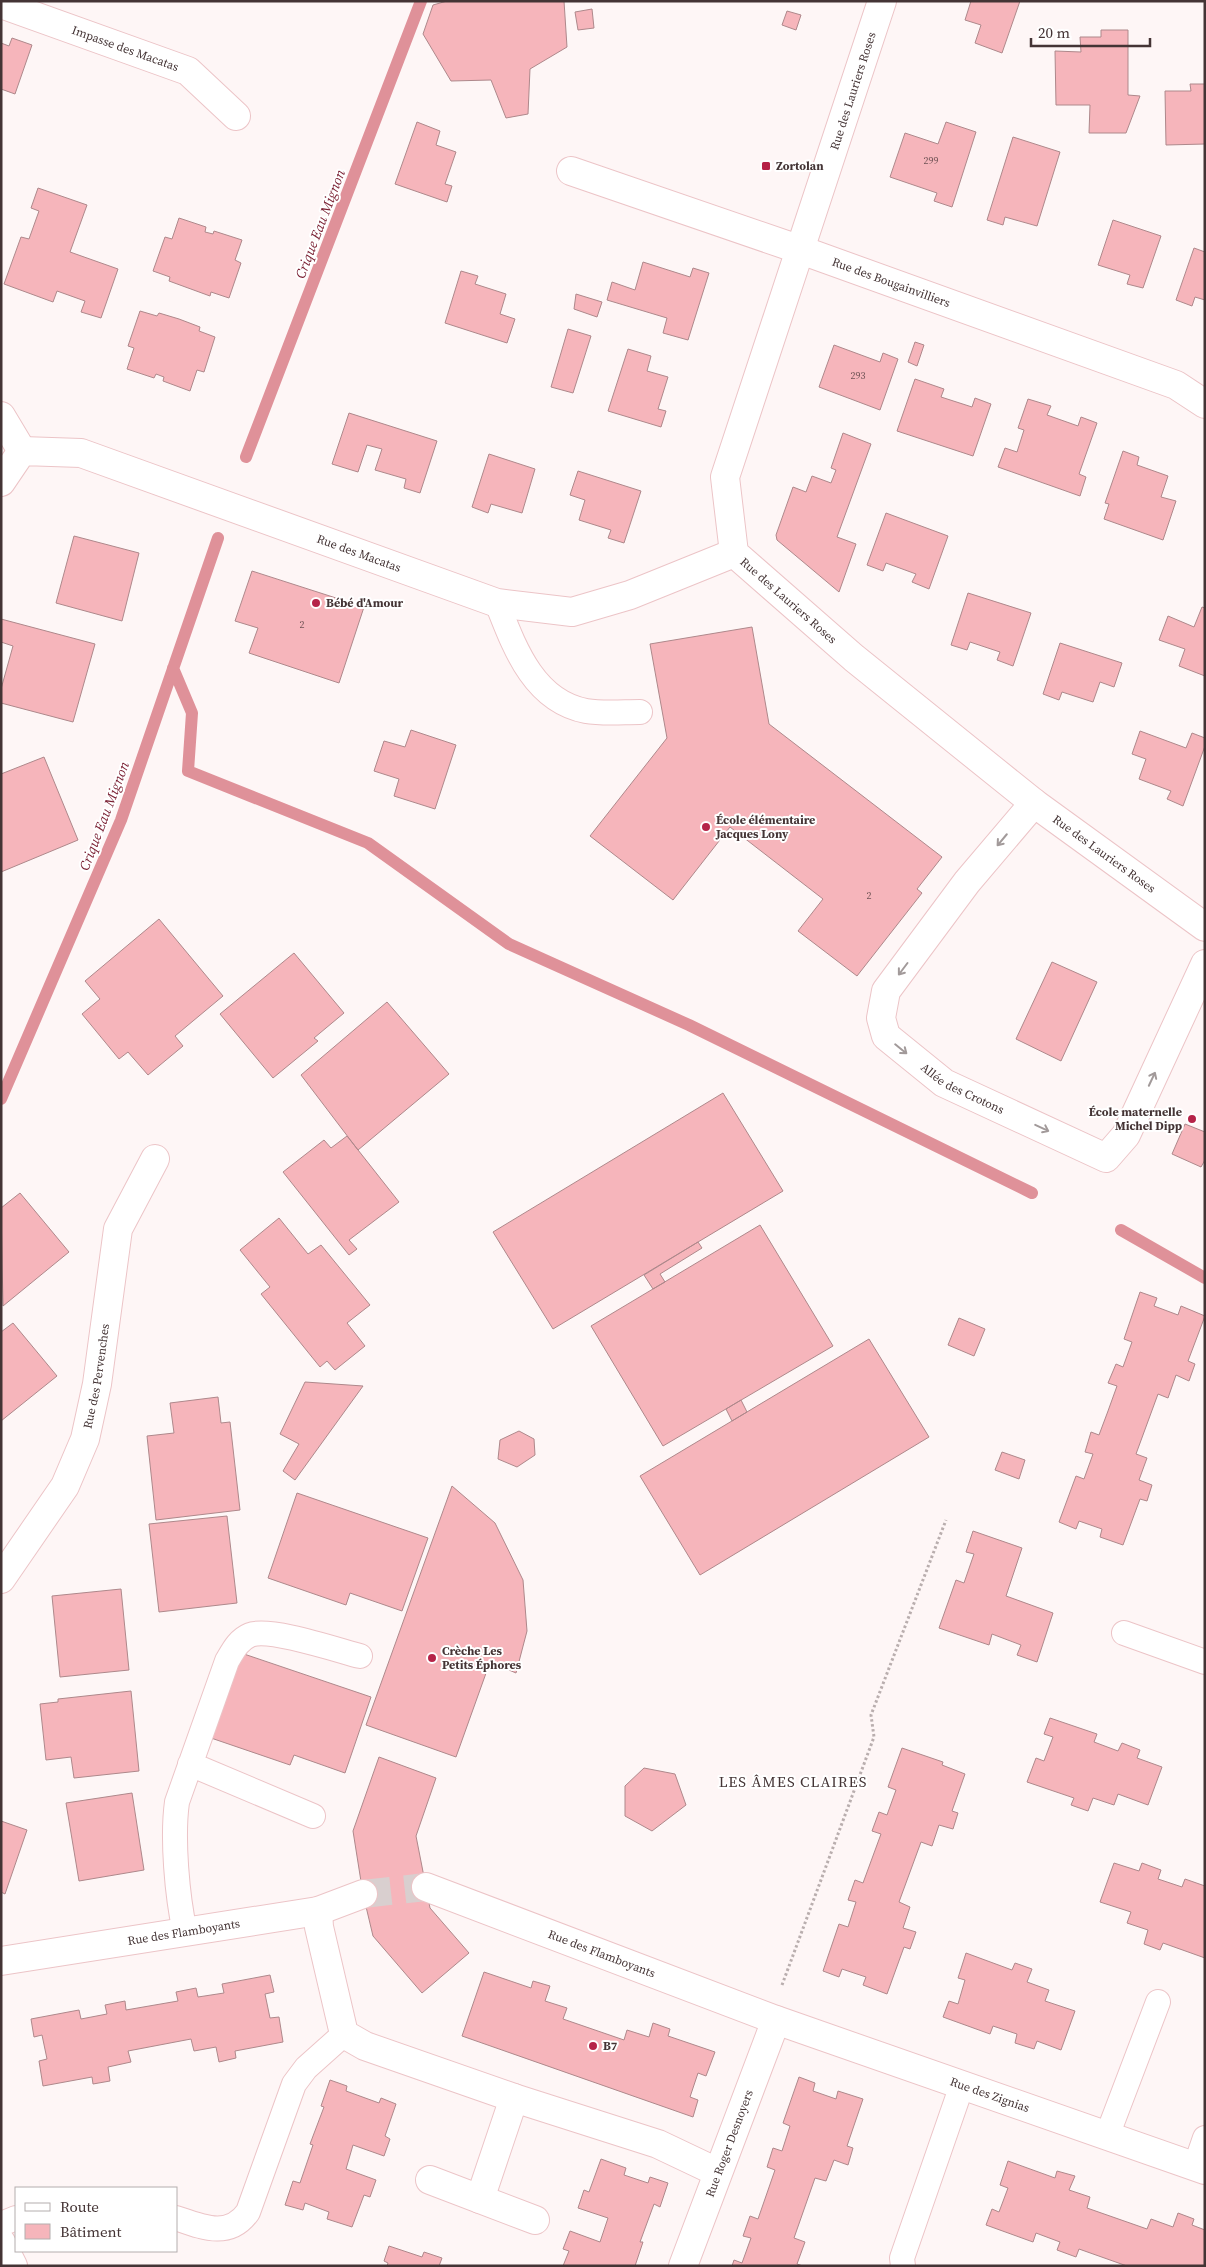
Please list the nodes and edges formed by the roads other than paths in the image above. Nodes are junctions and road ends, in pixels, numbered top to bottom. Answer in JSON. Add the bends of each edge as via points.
{"nodes":[{"id":1,"x":882,"y":1,"type":"edge"},
{"id":2,"x":1,"y":4,"type":"edge"},
{"id":3,"x":236,"y":116,"type":"dead end"},
{"id":4,"x":572,"y":171,"type":"dead end"},
{"id":5,"x":801,"y":250,"type":"junction"},
{"id":6,"x":1205,"y":404,"type":"edge"},
{"id":7,"x":1,"y":416,"type":"edge"},
{"id":8,"x":22,"y":451,"type":"junction"},
{"id":9,"x":1,"y":482,"type":"edge"},
{"id":10,"x":734,"y":553,"type":"junction"},
{"id":11,"x":497,"y":603,"type":"junction"},
{"id":12,"x":640,"y":712,"type":"dead end"},
{"id":13,"x":1034,"y":802,"type":"junction"},
{"id":14,"x":1205,"y":926,"type":"edge"},
{"id":15,"x":1205,"y":964,"type":"edge"},
{"id":16,"x":155,"y":1159,"type":"dead end"},
{"id":17,"x":1,"y":1580,"type":"edge"},
{"id":18,"x":1124,"y":1633,"type":"dead end"},
{"id":19,"x":360,"y":1656,"type":"dead end"},
{"id":20,"x":1205,"y":1662,"type":"edge"},
{"id":21,"x":190,"y":1764,"type":"junction"},
{"id":22,"x":313,"y":1816,"type":"dead end"},
{"id":23,"x":426,"y":1887,"type":"tunnel mouth"},
{"id":24,"x":363,"y":1894,"type":"tunnel mouth"},
{"id":25,"x":318,"y":1911,"type":"junction"},
{"id":26,"x":186,"y":1932,"type":"junction"},
{"id":27,"x":1,"y":1961,"type":"edge"},
{"id":28,"x":1158,"y":2002,"type":"dead end"},
{"id":29,"x":776,"y":2020,"type":"junction"},
{"id":30,"x":344,"y":2034,"type":"junction"},
{"id":31,"x":962,"y":2085,"type":"junction"},
{"id":32,"x":514,"y":2098,"type":"junction"},
{"id":33,"x":1107,"y":2136,"type":"junction"},
{"id":34,"x":1205,"y":2138,"type":"edge"},
{"id":35,"x":1200,"y":2168,"type":"edge"},
{"id":36,"x":717,"y":2172,"type":"junction"},
{"id":37,"x":430,"y":2180,"type":"dead end"},
{"id":38,"x":480,"y":2199,"type":"junction"},
{"id":39,"x":15,"y":2218,"type":"edge"},
{"id":40,"x":178,"y":2219,"type":"edge"},
{"id":41,"x":535,"y":2220,"type":"dead end"},
{"id":42,"x":1,"y":2224,"type":"edge"},
{"id":43,"x":1,"y":2242,"type":"edge"},
{"id":44,"x":13,"y":2266,"type":"edge"},
{"id":45,"x":683,"y":2266,"type":"edge"},
{"id":46,"x":903,"y":2266,"type":"edge"}],
"edges":[{"from":1,"to":5,"type":"street","name":"Rue des Lauriers Roses"},
{"from":2,"to":3,"type":"street","name":"Impasse des Macatas","via":[[188,71]]},
{"from":4,"to":5,"type":"street","name":"Rue des Bougainvilliers"},
{"from":5,"to":6,"type":"street","name":"Rue des Bougainvilliers","via":[[1176,384]]},
{"from":5,"to":10,"type":"street","name":"Rue des Lauriers Roses","via":[[725,477]]},
{"from":7,"to":8,"type":"street"},
{"from":8,"to":9,"type":"street"},
{"from":8,"to":11,"type":"street","name":"Rue des Macatas","via":[[81,452]]},
{"from":10,"to":11,"type":"street","name":"Rue des Macatas","via":[[630,596],[572,612]]},
{"from":10,"to":13,"type":"street","name":"Rue des Lauriers Roses","via":[[854,658]]},
{"from":11,"to":12,"type":"lane","via":[[520,657],[533,678],[560,701],[586,711]]},
{"from":13,"to":14,"type":"street","name":"Rue des Lauriers Roses"},
{"from":13,"to":15,"type":"street","name":"Allée des Crotons","one_way":true,"via":[[968,882],[886,991],[881,1018],[886,1036],[944,1083],[1106,1158],[1126,1136]]},
{"from":16,"to":17,"type":"street","name":"Rue des Pervenches","via":[[118,1229],[97,1384],[85,1438],[65,1486]]},
{"from":18,"to":20,"type":"lane"},
{"from":19,"to":21,"type":"lane","via":[[267,1632],[250,1635],[236,1645],[226,1661]]},
{"from":21,"to":22,"type":"lane"},
{"from":21,"to":26,"type":"lane","via":[[174,1822],[181,1912]]},
{"from":23,"to":29,"type":"street","name":"Rue des Flamboyants"},
{"from":24,"to":25,"type":"street","name":"Rue des Flamboyants"},
{"from":25,"to":26,"type":"street","name":"Rue des Flamboyants"},
{"from":25,"to":30,"type":"street"},
{"from":26,"to":27,"type":"street","name":"Rue des Flamboyants"},
{"from":28,"to":33,"type":"lane"},
{"from":29,"to":31,"type":"street","name":"Rue des Zignias"},
{"from":29,"to":36,"type":"street","name":"Rue Roger Desnoyers"},
{"from":30,"to":32,"type":"street","via":[[365,2046]]},
{"from":30,"to":40,"type":"lane","via":[[306,2068],[294,2084],[248,2212],[241,2222],[207,2229]]},
{"from":31,"to":33,"type":"street","name":"Rue des Zignias"},
{"from":31,"to":46,"type":"lane","via":[[902,2258]]},
{"from":32,"to":36,"type":"street","via":[[658,2144]]},
{"from":32,"to":38,"type":"street"},
{"from":33,"to":35,"type":"street","name":"Rue des Zignias"},
{"from":34,"to":35,"type":"lane"},
{"from":36,"to":45,"type":"street","name":"Rue Roger Desnoyers"},
{"from":37,"to":38,"type":"street"},
{"from":38,"to":41,"type":"street"},
{"from":39,"to":42,"type":"lane"},
{"from":43,"to":44,"type":"street"}]}
